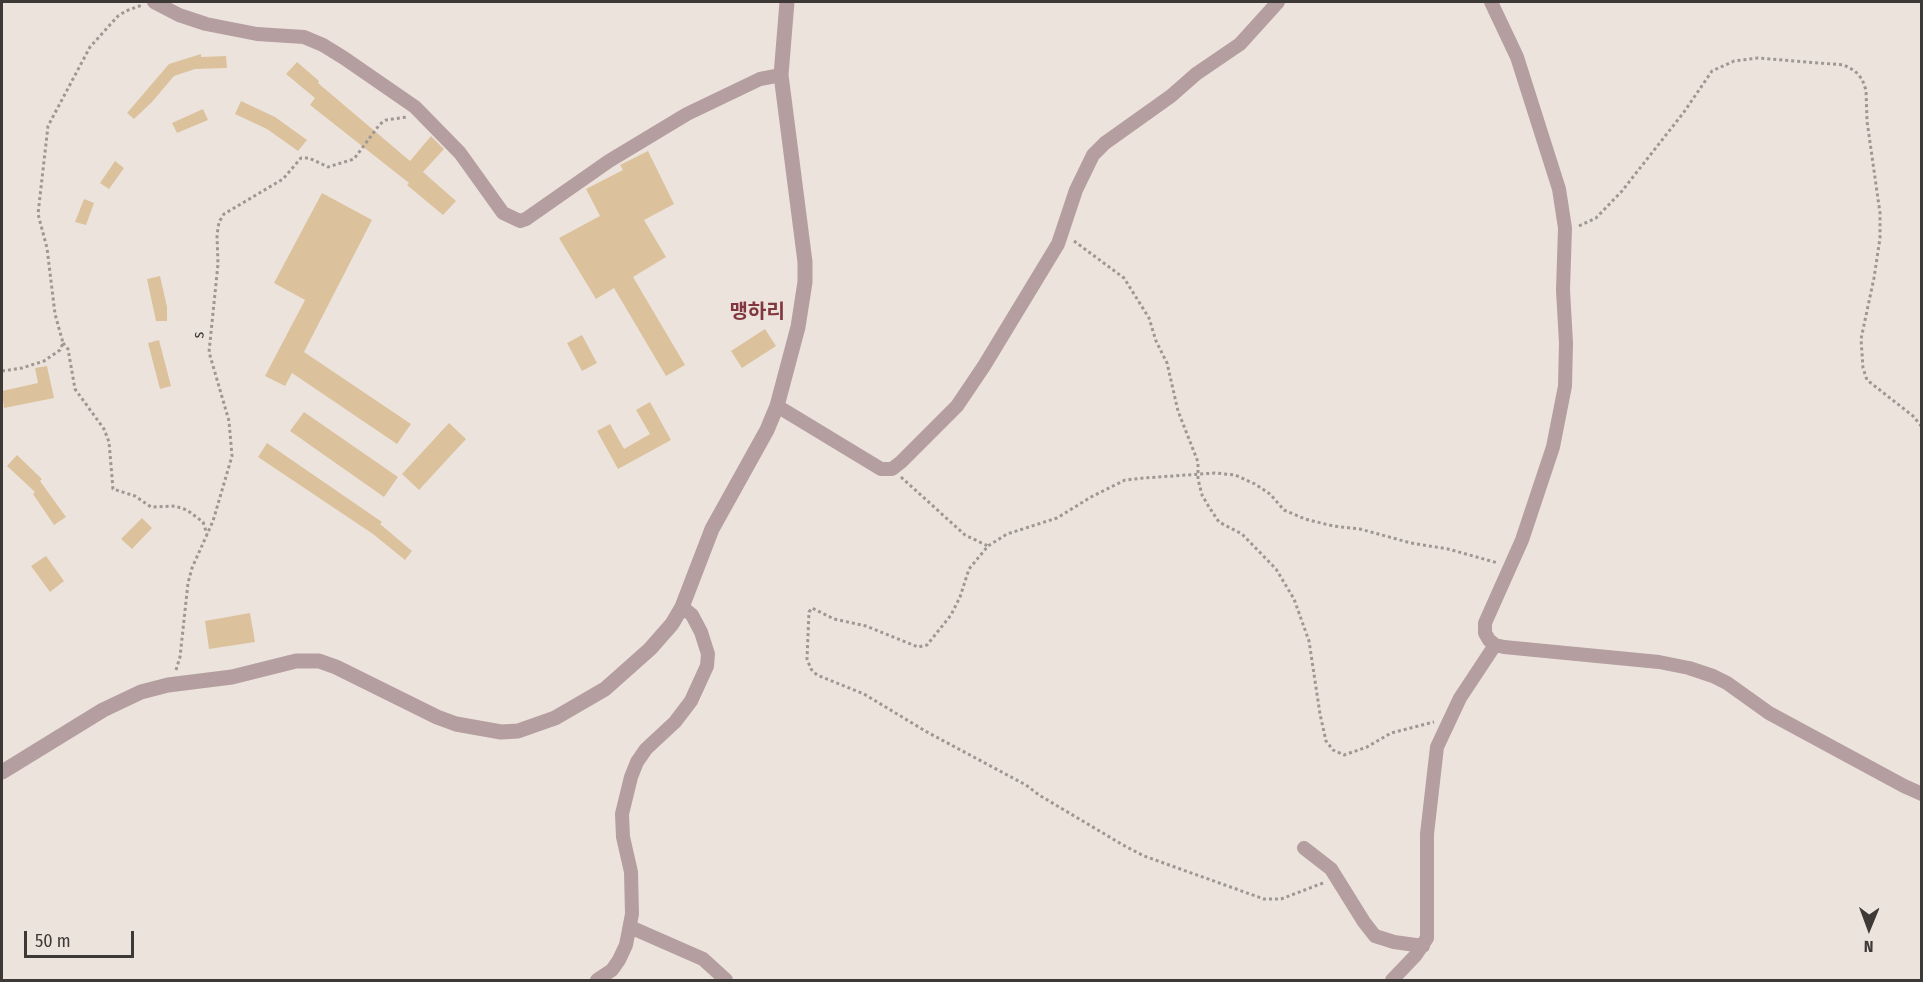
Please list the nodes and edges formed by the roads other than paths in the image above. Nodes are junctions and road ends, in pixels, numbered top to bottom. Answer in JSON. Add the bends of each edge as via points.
{"nodes":[{"id":1,"x":154,"y":2,"type":"edge"},
{"id":2,"x":787,"y":2,"type":"edge"},
{"id":3,"x":1278,"y":2,"type":"edge"},
{"id":4,"x":1491,"y":2,"type":"edge"},
{"id":5,"x":781,"y":75,"type":"junction"},
{"id":6,"x":777,"y":406,"type":"junction"},
{"id":7,"x":682,"y":607,"type":"junction"},
{"id":8,"x":1495,"y":645,"type":"junction"},
{"id":9,"x":2,"y":772,"type":"edge"},
{"id":10,"x":1922,"y":794,"type":"edge"},
{"id":11,"x":1304,"y":848,"type":"dead end"},
{"id":12,"x":630,"y":927,"type":"junction"},
{"id":13,"x":1423,"y":946,"type":"junction"},
{"id":14,"x":597,"y":981,"type":"edge"},
{"id":15,"x":726,"y":981,"type":"edge"},
{"id":16,"x":1392,"y":981,"type":"edge"}],
"edges":[{"from":1,"to":5,"type":"street","via":[[206,24],[257,34],[304,37],[344,57],[415,107],[460,153],[503,213],[520,221],[687,114],[760,79]]},
{"from":2,"to":5,"type":"street"},
{"from":3,"to":6,"type":"street","via":[[1240,44],[1093,155],[1062,233],[1029,294],[957,406],[901,462],[891,469],[881,469]]},
{"from":4,"to":8,"type":"street","via":[[1517,57],[1559,189],[1565,228],[1566,368],[1553,447],[1522,540],[1485,623],[1485,633]]},
{"from":5,"to":6,"type":"street","via":[[805,262],[802,306]]},
{"from":6,"to":7,"type":"street","via":[[752,460],[712,529]]},
{"from":7,"to":9,"type":"street","via":[[650,649],[605,689],[555,718],[518,731],[480,729],[437,717],[319,661],[296,662],[141,692],[103,710]]},
{"from":7,"to":12,"type":"street","via":[[692,615],[701,632],[708,654],[707,666],[691,701],[646,749],[631,777],[622,814],[633,895]]},
{"from":8,"to":10,"type":"street","via":[[1659,662],[1713,676],[1769,713]]},
{"from":8,"to":13,"type":"street","via":[[1473,677],[1437,747],[1427,834],[1427,931]]},
{"from":11,"to":13,"type":"street","via":[[1331,869],[1375,936]]},
{"from":12,"to":14,"type":"street","via":[[620,960]]},
{"from":12,"to":15,"type":"street","via":[[704,959]]},
{"from":13,"to":16,"type":"street"}]}
